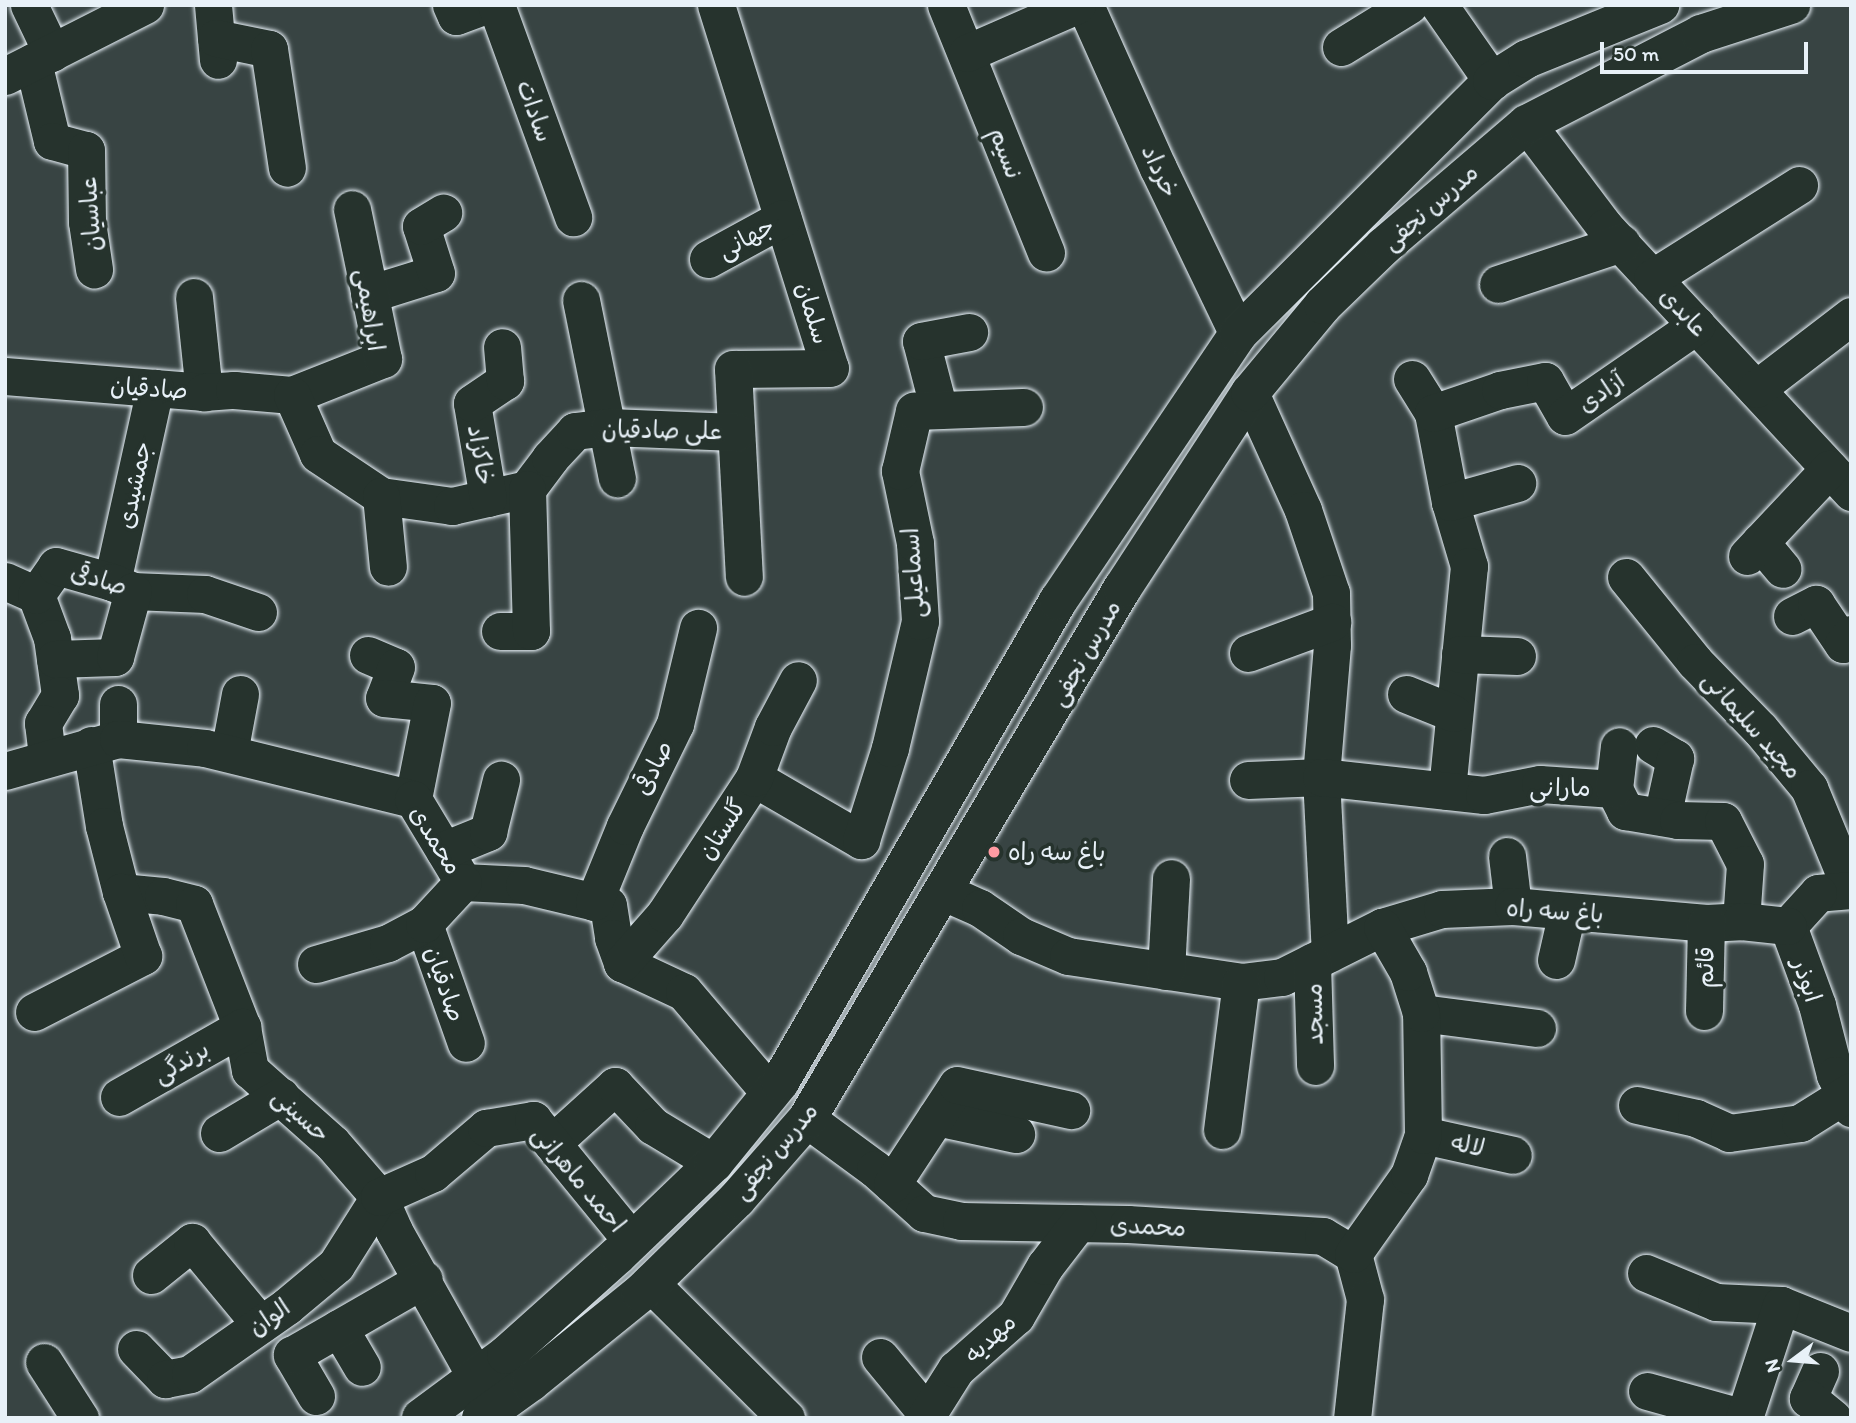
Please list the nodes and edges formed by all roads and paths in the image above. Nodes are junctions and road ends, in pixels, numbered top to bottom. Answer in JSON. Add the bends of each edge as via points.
{"nodes":[{"id":1,"x":29,"y":5,"type":"edge"},
{"id":2,"x":145,"y":5,"type":"edge"},
{"id":3,"x":451,"y":5,"type":"edge"},
{"id":4,"x":487,"y":5,"type":"edge"},
{"id":5,"x":496,"y":5,"type":"edge"},
{"id":6,"x":716,"y":5,"type":"edge"},
{"id":7,"x":946,"y":5,"type":"edge"},
{"id":8,"x":1077,"y":5,"type":"edge"},
{"id":9,"x":1085,"y":5,"type":"edge"},
{"id":10,"x":1409,"y":5,"type":"edge"},
{"id":11,"x":1439,"y":5,"type":"edge"},
{"id":12,"x":1660,"y":5,"type":"edge"},
{"id":13,"x":1791,"y":5,"type":"edge"},
{"id":14,"x":97,"y":17,"type":"edge"},
{"id":15,"x":216,"y":35,"type":"edge"},
{"id":16,"x":1341,"y":47,"type":"dead end"},
{"id":17,"x":967,"y":53,"type":"junction"},
{"id":18,"x":30,"y":64,"type":"edge"},
{"id":19,"x":1492,"y":81,"type":"junction"},
{"id":20,"x":1527,"y":124,"type":"junction"},
{"id":21,"x":287,"y":168,"type":"dead end"},
{"id":22,"x":1799,"y":185,"type":"dead end"},
{"id":23,"x":352,"y":209,"type":"dead end"},
{"id":24,"x":443,"y":213,"type":"dead end"},
{"id":25,"x":573,"y":217,"type":"dead end"},
{"id":26,"x":783,"y":218,"type":"junction"},
{"id":27,"x":1621,"y":243,"type":"junction"},
{"id":28,"x":1045,"y":253,"type":"dead end"},
{"id":29,"x":708,"y":259,"type":"dead end"},
{"id":30,"x":94,"y":269,"type":"dead end"},
{"id":31,"x":1652,"y":278,"type":"junction"},
{"id":32,"x":1498,"y":284,"type":"dead end"},
{"id":33,"x":369,"y":295,"type":"junction"},
{"id":34,"x":194,"y":297,"type":"dead end"},
{"id":35,"x":581,"y":300,"type":"dead end"},
{"id":36,"x":1851,"y":316,"type":"edge"},
{"id":37,"x":1696,"y":325,"type":"junction"},
{"id":38,"x":969,"y":332,"type":"dead end"},
{"id":39,"x":1238,"y":334,"type":"junction"},
{"id":40,"x":502,"y":347,"type":"dead end"},
{"id":41,"x":5,"y":376,"type":"edge"},
{"id":42,"x":1412,"y":379,"type":"dead end"},
{"id":43,"x":155,"y":388,"type":"junction"},
{"id":44,"x":1756,"y":390,"type":"junction"},
{"id":45,"x":204,"y":392,"type":"junction"},
{"id":46,"x":1250,"y":393,"type":"junction"},
{"id":47,"x":292,"y":395,"type":"junction"},
{"id":48,"x":1024,"y":407,"type":"dead end"},
{"id":49,"x":939,"y":410,"type":"junction"},
{"id":50,"x":1433,"y":413,"type":"junction"},
{"id":51,"x":608,"y":427,"type":"junction"},
{"id":52,"x":736,"y":432,"type":"junction"},
{"id":53,"x":617,"y":478,"type":"dead end"},
{"id":54,"x":1840,"y":480,"type":"edge"},
{"id":55,"x":1517,"y":483,"type":"dead end"},
{"id":56,"x":527,"y":489,"type":"junction"},
{"id":57,"x":381,"y":496,"type":"junction"},
{"id":58,"x":488,"y":498,"type":"junction"},
{"id":59,"x":1450,"y":502,"type":"junction"},
{"id":60,"x":1763,"y":556,"type":"dead end"},
{"id":61,"x":388,"y":567,"type":"dead end"},
{"id":62,"x":744,"y":577,"type":"dead end"},
{"id":63,"x":1626,"y":577,"type":"dead end"},
{"id":64,"x":123,"y":587,"type":"junction"},
{"id":65,"x":21,"y":588,"type":"edge"},
{"id":66,"x":258,"y":612,"type":"dead end"},
{"id":67,"x":1792,"y":616,"type":"dead end"},
{"id":68,"x":1332,"y":622,"type":"junction"},
{"id":69,"x":698,"y":628,"type":"dead end"},
{"id":70,"x":500,"y":631,"type":"dead end"},
{"id":71,"x":1851,"y":634,"type":"edge"},
{"id":72,"x":1248,"y":653,"type":"dead end"},
{"id":73,"x":1460,"y":654,"type":"junction"},
{"id":74,"x":368,"y":655,"type":"dead end"},
{"id":75,"x":1517,"y":656,"type":"dead end"},
{"id":76,"x":55,"y":659,"type":"junction"},
{"id":77,"x":798,"y":680,"type":"dead end"},
{"id":78,"x":240,"y":694,"type":"dead end"},
{"id":79,"x":1406,"y":694,"type":"dead end"},
{"id":80,"x":998,"y":705,"type":"junction"},
{"id":81,"x":1453,"y":713,"type":"junction"},
{"id":82,"x":1042,"y":727,"type":"junction"},
{"id":83,"x":109,"y":729,"type":"junction"},
{"id":84,"x":229,"y":754,"type":"junction"},
{"id":85,"x":47,"y":757,"type":"junction"},
{"id":86,"x":5,"y":771,"type":"edge"},
{"id":87,"x":1321,"y":777,"type":"junction"},
{"id":88,"x":754,"y":778,"type":"junction"},
{"id":89,"x":501,"y":780,"type":"dead end"},
{"id":90,"x":1248,"y":780,"type":"dead end"},
{"id":91,"x":1614,"y":789,"type":"junction"},
{"id":92,"x":1447,"y":791,"type":"junction"},
{"id":93,"x":413,"y":799,"type":"junction"},
{"id":94,"x":1662,"y":817,"type":"junction"},
{"id":95,"x":444,"y":850,"type":"junction"},
{"id":96,"x":1507,"y":856,"type":"dead end"},
{"id":97,"x":1171,"y":878,"type":"dead end"},
{"id":98,"x":463,"y":882,"type":"junction"},
{"id":99,"x":1851,"y":890,"type":"edge"},
{"id":100,"x":121,"y":892,"type":"junction"},
{"id":101,"x":944,"y":892,"type":"junction"},
{"id":102,"x":594,"y":902,"type":"junction"},
{"id":103,"x":1513,"y":906,"type":"junction"},
{"id":104,"x":1567,"y":912,"type":"junction"},
{"id":105,"x":1723,"y":922,"type":"junction"},
{"id":106,"x":424,"y":924,"type":"junction"},
{"id":107,"x":1788,"y":926,"type":"junction"},
{"id":108,"x":1382,"y":927,"type":"junction"},
{"id":109,"x":1321,"y":958,"type":"junction"},
{"id":110,"x":1556,"y":960,"type":"dead end"},
{"id":111,"x":622,"y":963,"type":"junction"},
{"id":112,"x":316,"y":964,"type":"dead end"},
{"id":113,"x":1166,"y":971,"type":"junction"},
{"id":114,"x":1241,"y":982,"type":"junction"},
{"id":115,"x":34,"y":1012,"type":"dead end"},
{"id":116,"x":1704,"y":1012,"type":"dead end"},
{"id":117,"x":1421,"y":1013,"type":"junction"},
{"id":118,"x":242,"y":1027,"type":"junction"},
{"id":119,"x":1537,"y":1028,"type":"dead end"},
{"id":120,"x":466,"y":1043,"type":"dead end"},
{"id":121,"x":1315,"y":1066,"type":"dead end"},
{"id":122,"x":770,"y":1093,"type":"junction"},
{"id":123,"x":281,"y":1096,"type":"junction"},
{"id":124,"x":119,"y":1097,"type":"dead end"},
{"id":125,"x":1849,"y":1098,"type":"edge"},
{"id":126,"x":1637,"y":1105,"type":"dead end"},
{"id":127,"x":1071,"y":1110,"type":"dead end"},
{"id":128,"x":936,"y":1117,"type":"junction"},
{"id":129,"x":807,"y":1119,"type":"junction"},
{"id":130,"x":1222,"y":1130,"type":"dead end"},
{"id":131,"x":219,"y":1133,"type":"dead end"},
{"id":132,"x":1016,"y":1134,"type":"dead end"},
{"id":133,"x":1423,"y":1135,"type":"junction"},
{"id":134,"x":552,"y":1143,"type":"junction"},
{"id":135,"x":1513,"y":1155,"type":"dead end"},
{"id":136,"x":715,"y":1163,"type":"junction"},
{"id":137,"x":892,"y":1184,"type":"junction"},
{"id":138,"x":379,"y":1197,"type":"junction"},
{"id":139,"x":1078,"y":1223,"type":"junction"},
{"id":140,"x":632,"y":1241,"type":"junction"},
{"id":141,"x":1353,"y":1254,"type":"junction"},
{"id":142,"x":1646,"y":1273,"type":"dead end"},
{"id":143,"x":151,"y":1275,"type":"dead end"},
{"id":144,"x":424,"y":1279,"type":"junction"},
{"id":145,"x":650,"y":1283,"type":"junction"},
{"id":146,"x":1781,"y":1305,"type":"junction"},
{"id":147,"x":260,"y":1324,"type":"junction"},
{"id":148,"x":339,"y":1328,"type":"junction"},
{"id":149,"x":1851,"y":1333,"type":"edge"},
{"id":150,"x":136,"y":1349,"type":"dead end"},
{"id":151,"x":880,"y":1357,"type":"dead end"},
{"id":152,"x":44,"y":1362,"type":"dead end"},
{"id":153,"x":362,"y":1367,"type":"dead end"},
{"id":154,"x":1820,"y":1371,"type":"dead end"},
{"id":155,"x":1647,"y":1391,"type":"dead end"},
{"id":156,"x":316,"y":1396,"type":"dead end"},
{"id":157,"x":493,"y":1404,"type":"edge"},
{"id":158,"x":926,"y":1416,"type":"edge"},
{"id":159,"x":80,"y":1418,"type":"edge"},
{"id":160,"x":421,"y":1418,"type":"edge"},
{"id":161,"x":786,"y":1418,"type":"edge"},
{"id":162,"x":1352,"y":1418,"type":"edge"},
{"id":163,"x":1833,"y":1418,"type":"edge"}],
"edges":[{"from":1,"to":18,"type":"street"},
{"from":2,"to":14,"type":"street"},
{"from":3,"to":4,"type":"street","via":[[456,16]]},
{"from":5,"to":25,"type":"street","name":"سادات"},
{"from":6,"to":26,"type":"street","name":"سلمان"},
{"from":7,"to":17,"type":"street","name":"نسیم"},
{"from":8,"to":17,"type":"street"},
{"from":9,"to":39,"type":"street","name":"خرداد"},
{"from":10,"to":16,"type":"street"},
{"from":11,"to":19,"type":"street"},
{"from":12,"to":19,"type":"main road","name":"مدرس نجفی","via":[[1527,59]]},
{"from":13,"to":20,"type":"main road","name":"مدرس نجفی","via":[[1701,34]]},
{"from":14,"to":18,"type":"street"},
{"from":15,"to":21,"type":"street","via":[[269,49]]},
{"from":17,"to":28,"type":"street","name":"نسیم"},
{"from":18,"to":30,"type":"street","name":"عباسیان","via":[[52,141],[86,150],[87,222]]},
{"from":19,"to":39,"type":"main road","name":"مدرس نجفی"},
{"from":20,"to":27,"type":"street","name":"عابدی"},
{"from":20,"to":46,"type":"main road","name":"مدرس نجفی","via":[[1367,263],[1324,305]]},
{"from":22,"to":31,"type":"street"},
{"from":23,"to":33,"type":"street","name":"ابراهیمی"},
{"from":24,"to":33,"type":"street","via":[[421,226],[436,273]]},
{"from":26,"to":29,"type":"street","name":"جهانی"},
{"from":26,"to":52,"type":"street","name":"سلمان","via":[[830,368],[733,369]]},
{"from":27,"to":31,"type":"street","name":"عابدی"},
{"from":27,"to":32,"type":"street"},
{"from":31,"to":37,"type":"street","name":"عابدی"},
{"from":33,"to":47,"type":"street","name":"ابراهیمی","via":[[383,359]]},
{"from":34,"to":45,"type":"street"},
{"from":35,"to":51,"type":"street"},
{"from":36,"to":44,"type":"street"},
{"from":37,"to":44,"type":"street","name":"عابدی"},
{"from":37,"to":50,"type":"street","name":"آزادی","via":[[1565,416],[1545,381],[1500,390]]},
{"from":38,"to":49,"type":"street","via":[[921,341]]},
{"from":39,"to":80,"type":"main road","name":"مدرس نجفی","via":[[1058,601]]},
{"from":40,"to":58,"type":"street","name":"خاکزاد","via":[[505,381],[472,403]]},
{"from":41,"to":43,"type":"street","name":"صادقیان"},
{"from":42,"to":50,"type":"street"},
{"from":43,"to":45,"type":"street","name":"صادقیان"},
{"from":43,"to":64,"type":"street","name":"جمشیدی"},
{"from":44,"to":54,"type":"street","name":"عابدی"},
{"from":45,"to":47,"type":"street","name":"صادقیان"},
{"from":46,"to":68,"type":"street","via":[[1303,510],[1331,593]]},
{"from":46,"to":82,"type":"main road","name":"مدرس نجفی","via":[[1122,589]]},
{"from":47,"to":57,"type":"street","via":[[317,454]]},
{"from":48,"to":49,"type":"street","name":"اسماعیلی"},
{"from":49,"to":88,"type":"street","name":"اسماعیلی","via":[[914,411],[900,471],[915,543],[920,621],[890,748],[861,840]]},
{"from":50,"to":59,"type":"street"},
{"from":51,"to":52,"type":"street","name":"علی صادقیان"},
{"from":51,"to":53,"type":"street"},
{"from":51,"to":56,"type":"street","name":"علی صادقیان","via":[[575,431]]},
{"from":52,"to":62,"type":"street","name":"سلمان"},
{"from":54,"to":60,"type":"street"},
{"from":55,"to":59,"type":"street"},
{"from":56,"to":58,"type":"street"},
{"from":56,"to":70,"type":"street","via":[[531,631]]},
{"from":57,"to":58,"type":"street","via":[[452,506]]},
{"from":57,"to":61,"type":"street"},
{"from":59,"to":73,"type":"street","via":[[1469,566]]},
{"from":63,"to":99,"type":"street","name":"مجید سلیمانی","via":[[1808,788]]},
{"from":64,"to":65,"type":"street","name":"صادقی","via":[[56,566]]},
{"from":64,"to":66,"type":"street","name":"صادقی","via":[[205,594]]},
{"from":64,"to":76,"type":"street","name":"جمشیدی","via":[[114,657]]},
{"from":65,"to":76,"type":"street","via":[[52,638]]},
{"from":67,"to":71,"type":"street","via":[[1816,604],[1843,644]]},
{"from":68,"to":72,"type":"street"},
{"from":68,"to":87,"type":"street"},
{"from":69,"to":102,"type":"street","name":"صادقی","via":[[675,724]]},
{"from":73,"to":75,"type":"street"},
{"from":73,"to":81,"type":"street"},
{"from":74,"to":93,"type":"street","via":[[396,667],[384,698],[432,703]]},
{"from":76,"to":85,"type":"street","via":[[60,695],[43,723]]},
{"from":77,"to":88,"type":"street","name":"گلستان","via":[[773,727]]},
{"from":78,"to":84,"type":"street"},
{"from":79,"to":81,"type":"street"},
{"from":80,"to":82,"type":"main road"},
{"from":80,"to":122,"type":"main road","name":"مدرس نجفی"},
{"from":81,"to":92,"type":"street"},
{"from":82,"to":101,"type":"main road","name":"مدرس نجفی"},
{"from":83,"to":84,"type":"street","name":"محمدی"},
{"from":83,"to":85,"type":"street"},
{"from":83,"to":100,"type":"street","via":[[104,825]]},
{"from":84,"to":93,"type":"street","name":"محمدی"},
{"from":85,"to":86,"type":"street"},
{"from":87,"to":90,"type":"street","name":"مارانی"},
{"from":87,"to":92,"type":"street","name":"مارانی"},
{"from":87,"to":109,"type":"street"},
{"from":88,"to":111,"type":"street","name":"گلستان","via":[[665,914]]},
{"from":89,"to":95,"type":"street","via":[[488,832]]},
{"from":91,"to":92,"type":"street","name":"مارانی","via":[[1540,784],[1484,795]]},
{"from":91,"to":94,"type":"street","name":"مارانی","via":[[1625,811]]},
{"from":91,"to":94,"type":"street","via":[[1636,746],[1675,758]]},
{"from":93,"to":95,"type":"street","name":"محمدی"},
{"from":94,"to":105,"type":"street","name":"مارانی","via":[[1723,821],[1745,864]]},
{"from":95,"to":98,"type":"street","name":"محمدی"},
{"from":96,"to":103,"type":"street"},
{"from":97,"to":113,"type":"street"},
{"from":98,"to":102,"type":"street","name":"محمدی","via":[[524,885]]},
{"from":98,"to":106,"type":"street"},
{"from":99,"to":107,"type":"street","name":"ابوذر","via":[[1818,893]]},
{"from":100,"to":115,"type":"street","via":[[143,956]]},
{"from":100,"to":118,"type":"street","name":"حسینی","via":[[194,904]]},
{"from":101,"to":113,"type":"street","name":"باغ سه راه","via":[[980,908],[1021,936],[1068,956]]},
{"from":101,"to":129,"type":"main road","name":"مدرس نجفی"},
{"from":102,"to":111,"type":"street","via":[[608,905]]},
{"from":103,"to":104,"type":"street","name":"باغ سه راه"},
{"from":103,"to":108,"type":"street","name":"باغ سه راه","via":[[1442,909]]},
{"from":104,"to":105,"type":"street","name":"باغ سه راه"},
{"from":104,"to":110,"type":"street"},
{"from":105,"to":107,"type":"street","name":"باغ سه راه"},
{"from":105,"to":116,"type":"street","name":"قائم"},
{"from":106,"to":112,"type":"street","via":[[388,943]]},
{"from":106,"to":120,"type":"street","name":"صادقیان"},
{"from":107,"to":125,"type":"street","name":"ابوذر","via":[[1817,1005],[1835,1075]]},
{"from":108,"to":109,"type":"street","name":"باغ سه راه"},
{"from":108,"to":117,"type":"street","via":[[1408,972]]},
{"from":109,"to":114,"type":"street","name":"باغ سه راه","via":[[1282,977]]},
{"from":109,"to":121,"type":"street","name":"مسجد"},
{"from":111,"to":122,"type":"street","via":[[684,992]]},
{"from":113,"to":114,"type":"street","name":"باغ سه راه"},
{"from":114,"to":130,"type":"street"},
{"from":117,"to":119,"type":"street"},
{"from":117,"to":133,"type":"street"},
{"from":118,"to":123,"type":"street","name":"حسینی","via":[[250,1070]]},
{"from":118,"to":124,"type":"street","name":"برندگی"},
{"from":122,"to":136,"type":"main road","name":"مدرس نجفی"},
{"from":123,"to":131,"type":"street"},
{"from":123,"to":138,"type":"street","name":"حسینی","via":[[332,1143]]},
{"from":125,"to":126,"type":"street","via":[[1800,1123],[1729,1133],[1696,1118]]},
{"from":127,"to":128,"type":"street","via":[[957,1085]]},
{"from":128,"to":132,"type":"street"},
{"from":128,"to":137,"type":"street"},
{"from":129,"to":137,"type":"street","name":"محمدی"},
{"from":129,"to":145,"type":"main road","name":"مدرس نجفی","via":[[737,1199]]},
{"from":133,"to":135,"type":"street","name":"لاله"},
{"from":133,"to":141,"type":"street","via":[[1409,1175]]},
{"from":134,"to":136,"type":"street","via":[[615,1086],[653,1126]]},
{"from":134,"to":138,"type":"street","name":"احمد ماهرانی","via":[[533,1120],[486,1128],[433,1173]]},
{"from":134,"to":140,"type":"street","name":"احمد ماهرانی"},
{"from":136,"to":140,"type":"main road","name":"مدرس نجفی"},
{"from":137,"to":139,"type":"street","name":"محمدی","via":[[923,1213],[961,1221]]},
{"from":138,"to":144,"type":"street","name":"حسینی"},
{"from":138,"to":147,"type":"street","name":"الوان","via":[[336,1265]]},
{"from":139,"to":141,"type":"street","name":"محمدی","via":[[1323,1236]]},
{"from":139,"to":158,"type":"street","name":"مهدیه","via":[[1045,1266],[1016,1316],[956,1369]]},
{"from":140,"to":157,"type":"main road","name":"مدرس نجفی","via":[[506,1355]]},
{"from":141,"to":162,"type":"street","via":[[1365,1299]]},
{"from":142,"to":146,"type":"street","via":[[1716,1302]]},
{"from":143,"to":147,"type":"street","via":[[192,1242]]},
{"from":144,"to":148,"type":"street"},
{"from":144,"to":157,"type":"street","name":"حسینی"},
{"from":145,"to":157,"type":"main road","name":"مدرس نجفی"},
{"from":145,"to":161,"type":"street"},
{"from":146,"to":149,"type":"street"},
{"from":146,"to":155,"type":"street","via":[[1744,1418]]},
{"from":147,"to":150,"type":"street","name":"الوان","via":[[190,1374],[165,1379]]},
{"from":148,"to":153,"type":"street"},
{"from":148,"to":156,"type":"street","via":[[292,1355]]},
{"from":151,"to":158,"type":"street"},
{"from":152,"to":159,"type":"street"},
{"from":154,"to":163,"type":"street","via":[[1808,1398]]},
{"from":157,"to":160,"type":"main road","name":"مدرس نجفی"}]}
